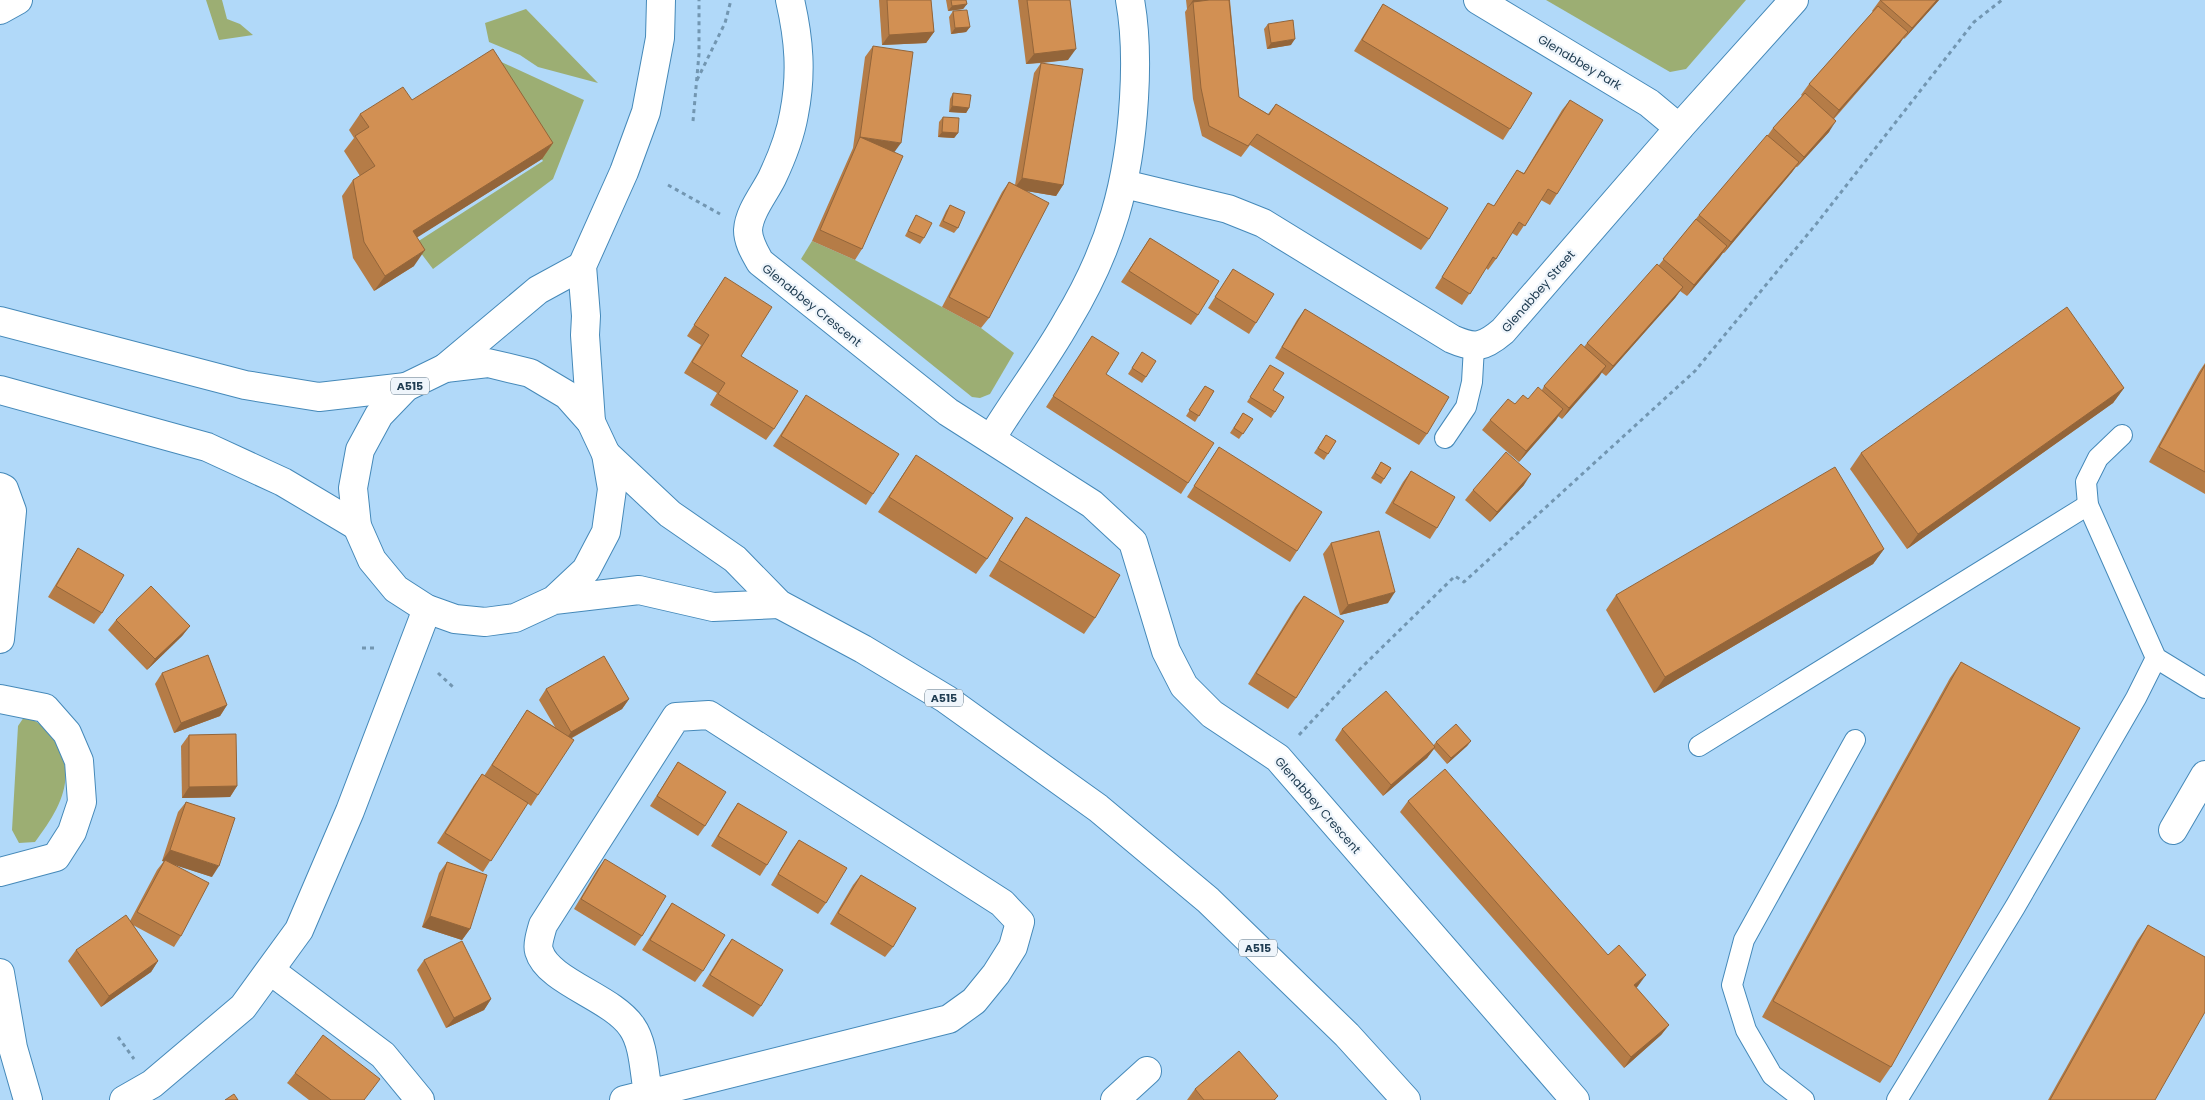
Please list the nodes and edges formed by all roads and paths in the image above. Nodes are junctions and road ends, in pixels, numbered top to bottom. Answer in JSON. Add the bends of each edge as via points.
{"nodes":[{"id":1,"x":18,"y":0,"type":"edge"},
{"id":2,"x":661,"y":0,"type":"edge"},
{"id":3,"x":699,"y":0,"type":"edge"},
{"id":4,"x":732,"y":0,"type":"edge"},
{"id":5,"x":790,"y":0,"type":"edge"},
{"id":6,"x":1130,"y":0,"type":"edge"},
{"id":7,"x":1478,"y":0,"type":"edge"},
{"id":8,"x":1794,"y":0,"type":"edge"},
{"id":9,"x":2002,"y":0,"type":"edge"},
{"id":10,"x":0,"y":10,"type":"edge"},
{"id":11,"x":696,"y":82,"type":"junction"},
{"id":12,"x":693,"y":121,"type":"dead end"},
{"id":13,"x":1679,"y":128,"type":"junction"},
{"id":14,"x":1124,"y":184,"type":"junction"},
{"id":15,"x":668,"y":185,"type":"dead end"},
{"id":16,"x":748,"y":230,"type":"junction"},
{"id":17,"x":582,"y":266,"type":"junction"},
{"id":18,"x":0,"y":321,"type":"edge"},
{"id":19,"x":1474,"y":347,"type":"junction"},
{"id":20,"x":445,"y":368,"type":"junction"},
{"id":21,"x":406,"y":388,"type":"junction"},
{"id":22,"x":0,"y":390,"type":"edge"},
{"id":23,"x":591,"y":422,"type":"junction"},
{"id":24,"x":2122,"y":435,"type":"dead end"},
{"id":25,"x":1445,"y":438,"type":"dead end"},
{"id":26,"x":990,"y":439,"type":"junction"},
{"id":27,"x":606,"y":454,"type":"junction"},
{"id":28,"x":0,"y":487,"type":"edge"},
{"id":29,"x":2088,"y":505,"type":"junction"},
{"id":30,"x":357,"y":526,"type":"junction"},
{"id":31,"x":554,"y":600,"type":"junction"},
{"id":32,"x":779,"y":604,"type":"junction"},
{"id":33,"x":427,"y":609,"type":"junction"},
{"id":34,"x":0,"y":639,"type":"edge"},
{"id":35,"x":2156,"y":658,"type":"junction"},
{"id":36,"x":2205,"y":688,"type":"edge"},
{"id":37,"x":0,"y":699,"type":"edge"},
{"id":38,"x":1855,"y":740,"type":"dead end"},
{"id":39,"x":1699,"y":746,"type":"dead end"},
{"id":40,"x":1278,"y":758,"type":"junction"},
{"id":41,"x":2205,"y":776,"type":"edge"},
{"id":42,"x":2173,"y":830,"type":"dead end"},
{"id":43,"x":0,"y":872,"type":"edge"},
{"id":44,"x":271,"y":971,"type":"junction"},
{"id":45,"x":0,"y":973,"type":"edge"},
{"id":46,"x":1147,"y":1071,"type":"dead end"},
{"id":47,"x":636,"y":1096,"type":"edge"},
{"id":48,"x":28,"y":1100,"type":"edge"},
{"id":49,"x":124,"y":1100,"type":"edge"},
{"id":50,"x":420,"y":1100,"type":"edge"},
{"id":51,"x":1115,"y":1100,"type":"edge"},
{"id":52,"x":1406,"y":1100,"type":"edge"},
{"id":53,"x":1575,"y":1100,"type":"edge"},
{"id":54,"x":1804,"y":1100,"type":"edge"},
{"id":55,"x":1897,"y":1100,"type":"edge"}],
"edges":[{"from":1,"to":10,"type":"main road"},
{"from":2,"to":17,"type":"main road","via":[[660,38],[646,112],[624,172]]},
{"from":3,"to":11,"type":"path"},
{"from":4,"to":11,"type":"path","via":[[725,23]]},
{"from":5,"to":16,"type":"main road","via":[[798,34],[799,74],[794,113],[786,149],[754,211]]},
{"from":6,"to":14,"type":"main road","via":[[1135,69],[1132,134]]},
{"from":7,"to":13,"type":"main road","name":"Glenabbey Park","via":[[1648,103]]},
{"from":8,"to":13,"type":"main road","name":"Glenabbey Street"},
{"from":9,"to":40,"type":"path","via":[[1974,22],[1695,371],[1464,582],[1455,576],[1361,668]]},
{"from":11,"to":12,"type":"path"},
{"from":13,"to":19,"type":"main road","name":"Glenabbey Street","via":[[1503,331],[1490,342]]},
{"from":14,"to":19,"type":"main road","via":[[1228,209],[1263,223],[1452,339]]},
{"from":14,"to":26,"type":"main road","via":[[1113,224],[1095,268],[1067,322]]},
{"from":15,"to":16,"type":"path"},
{"from":16,"to":26,"type":"main road","name":"Glenabbey Crescent","via":[[760,262],[941,406]]},
{"from":17,"to":20,"type":"main road","via":[[538,290]]},
{"from":17,"to":23,"type":"main road"},
{"from":18,"to":21,"type":"main road","number":"A515","via":[[246,385],[319,397]]},
{"from":19,"to":25,"type":"lane","via":[[1472,382],[1466,407]]},
{"from":20,"to":21,"type":"main road","number":"A515"},
{"from":20,"to":23,"type":"main road","number":"A515","via":[[488,363],[530,373],[567,395]]},
{"from":21,"to":30,"type":"main road","number":"A515","via":[[378,415],[360,450],[353,488]]},
{"from":22,"to":30,"type":"main road","via":[[207,447],[283,482]]},
{"from":23,"to":27,"type":"main road","number":"A515"},
{"from":24,"to":29,"type":"lane","via":[[2098,458],[2086,482]]},
{"from":26,"to":40,"type":"main road","name":"Glenabbey Crescent","via":[[1092,504],[1133,542],[1166,651],[1184,686],[1212,714]]},
{"from":27,"to":31,"type":"main road","number":"A515","via":[[612,489],[606,532],[586,570]]},
{"from":27,"to":32,"type":"main road","number":"A515","via":[[670,514],[735,559]]},
{"from":28,"to":34,"type":"main road","via":[[4,489],[12,511]]},
{"from":29,"to":35,"type":"lane"},
{"from":29,"to":39,"type":"lane"},
{"from":30,"to":33,"type":"main road","number":"A515","via":[[372,560],[390,582]]},
{"from":31,"to":32,"type":"main road","number":"A515","via":[[639,590],[713,607]]},
{"from":31,"to":33,"type":"main road","number":"A515","via":[[515,618],[485,622],[455,619]]},
{"from":32,"to":52,"type":"main road","number":"A515","via":[[946,699],[1098,808],[1208,900],[1347,1035]]},
{"from":33,"to":44,"type":"main road","via":[[346,820],[299,930]]},
{"from":35,"to":36,"type":"lane"},
{"from":35,"to":55,"type":"lane","via":[[2015,907]]},
{"from":37,"to":43,"type":"main road","via":[[45,708],[67,733],[79,761],[82,802],[72,832],[56,857]]},
{"from":38,"to":54,"type":"lane","via":[[1744,940],[1732,985],[1746,1030],[1772,1074]]},
{"from":40,"to":53,"type":"main road","name":"Glenabbey Crescent"},
{"from":41,"to":42,"type":"main road"},
{"from":44,"to":49,"type":"main road","via":[[243,1007],[152,1084]]},
{"from":44,"to":50,"type":"main road","via":[[382,1055]]},
{"from":45,"to":48,"type":"main road","via":[[13,1048]]},
{"from":46,"to":51,"type":"main road"},
{"from":47,"to":47,"type":"main road","via":[[637,1035],[631,1024],[607,1004],[548,969],[538,950],[542,925],[676,718],[709,714],[1002,903],[1020,922],[1013,947],[996,974],[974,1001],[949,1019]]}]}
